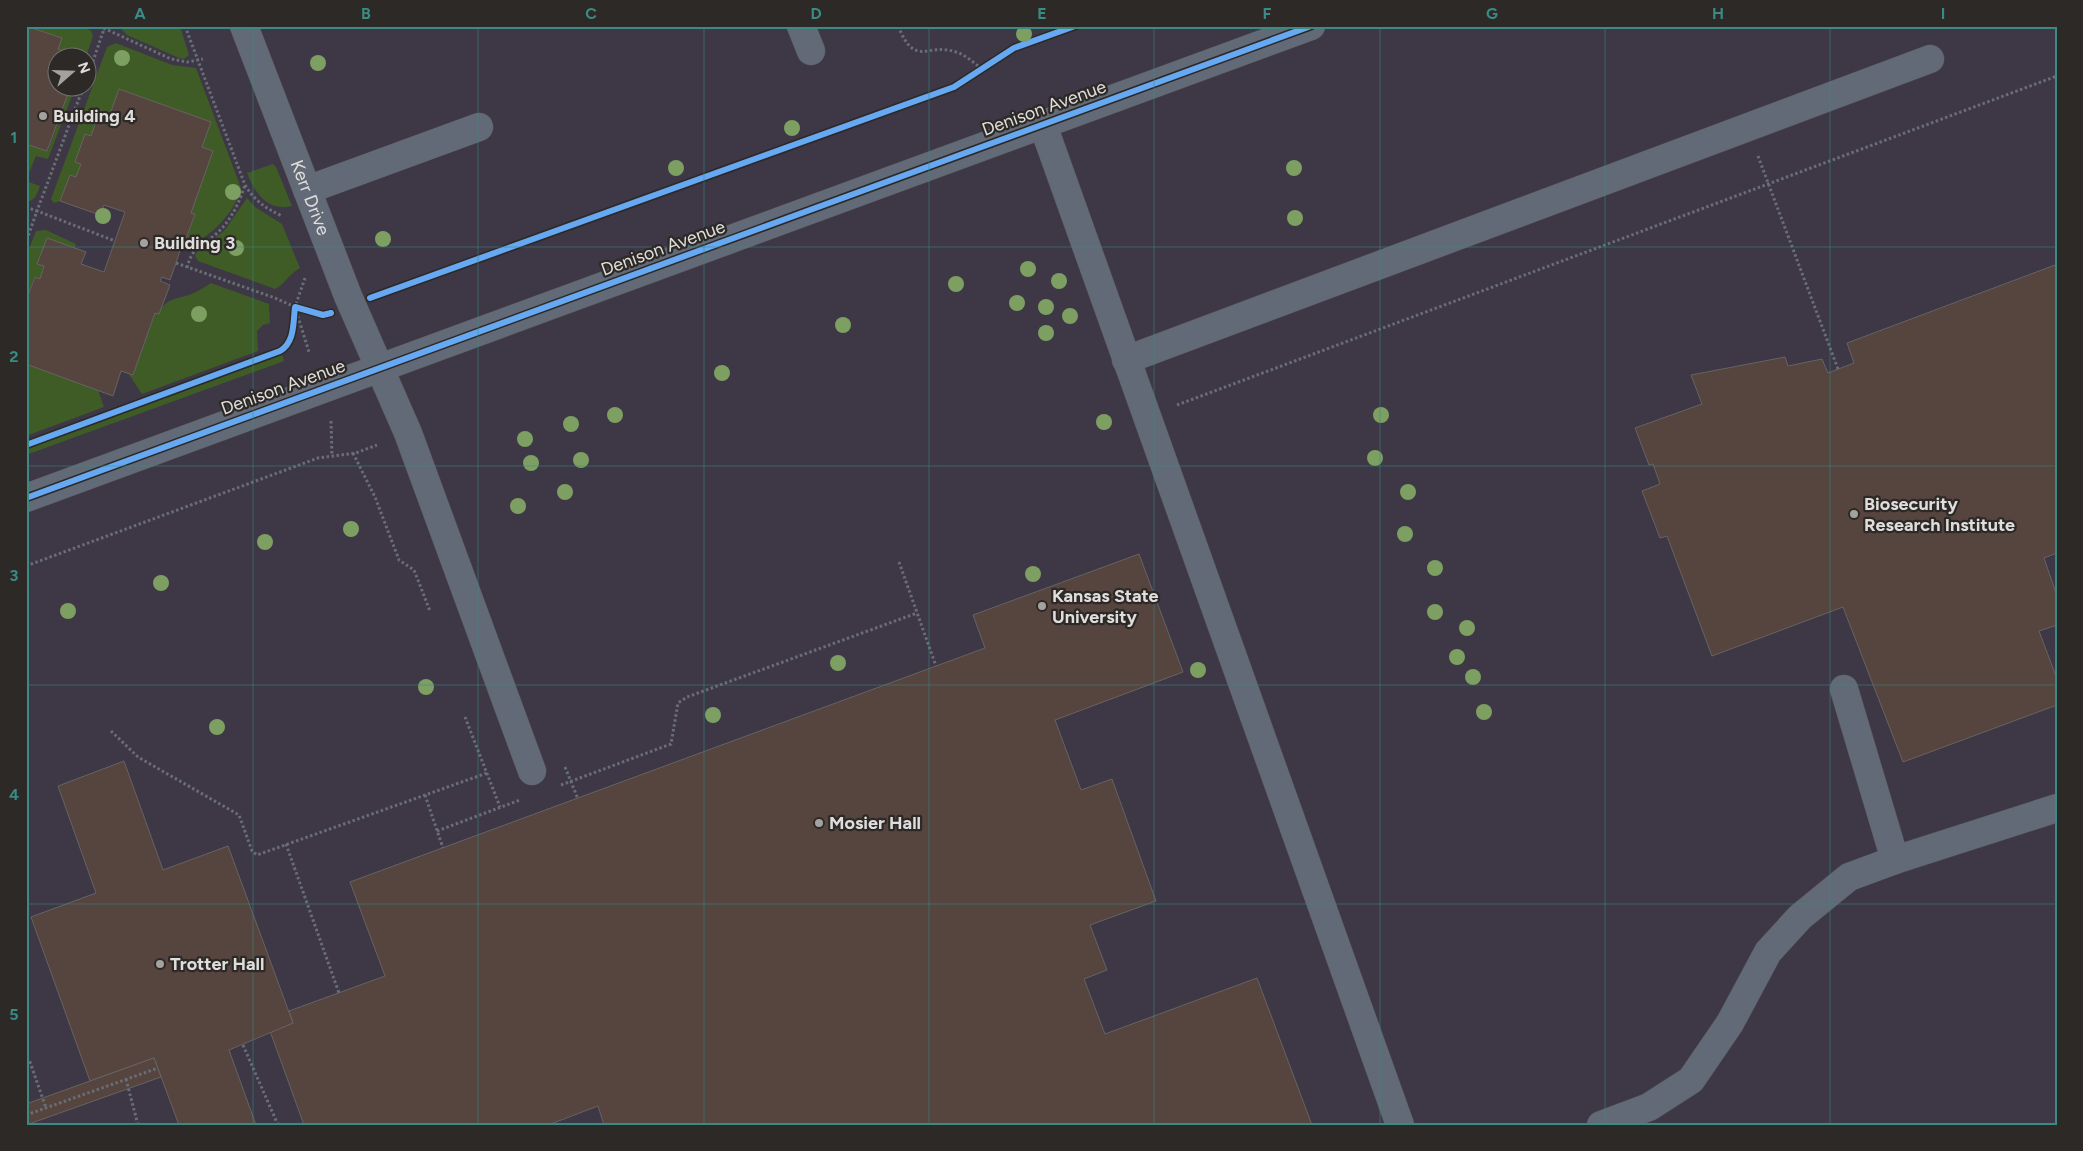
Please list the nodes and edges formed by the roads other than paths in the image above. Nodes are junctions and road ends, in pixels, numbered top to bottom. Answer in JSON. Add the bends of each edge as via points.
{"nodes":[{"id":1,"x":244,"y":26,"type":"edge"},
{"id":2,"x":801,"y":26,"type":"edge"},
{"id":3,"x":1311,"y":26,"type":"edge"},
{"id":4,"x":811,"y":52,"type":"dead end"},
{"id":5,"x":1930,"y":59,"type":"dead end"},
{"id":6,"x":1043,"y":125,"type":"junction"},
{"id":7,"x":479,"y":127,"type":"dead end"},
{"id":8,"x":307,"y":190,"type":"junction"},
{"id":9,"x":1126,"y":360,"type":"junction"},
{"id":10,"x":380,"y":368,"type":"junction"},
{"id":11,"x":26,"y":498,"type":"edge"},
{"id":12,"x":1844,"y":689,"type":"dead end"},
{"id":13,"x":532,"y":771,"type":"dead end"},
{"id":14,"x":2057,"y":808,"type":"edge"},
{"id":15,"x":1895,"y":860,"type":"junction"},
{"id":16,"x":1400,"y":1125,"type":"edge"},
{"id":17,"x":1601,"y":1125,"type":"edge"}],
"edges":[{"from":1,"to":8,"type":"street","name":"Kerr Drive"},
{"from":2,"to":4,"type":"street"},
{"from":3,"to":6,"type":"street","name":"Denison Avenue"},
{"from":5,"to":9,"type":"street"},
{"from":6,"to":9,"type":"street"},
{"from":6,"to":10,"type":"street","name":"Denison Avenue"},
{"from":7,"to":8,"type":"street"},
{"from":8,"to":10,"type":"street","name":"Kerr Drive"},
{"from":9,"to":16,"type":"street"},
{"from":10,"to":11,"type":"street","name":"Denison Avenue"},
{"from":10,"to":13,"type":"street","name":"Kerr Drive","via":[[408,433]]},
{"from":12,"to":15,"type":"street"},
{"from":14,"to":15,"type":"street"},
{"from":15,"to":17,"type":"street","via":[[1849,877],[1800,917],[1768,952],[1730,1024],[1691,1080],[1649,1107]]}]}
